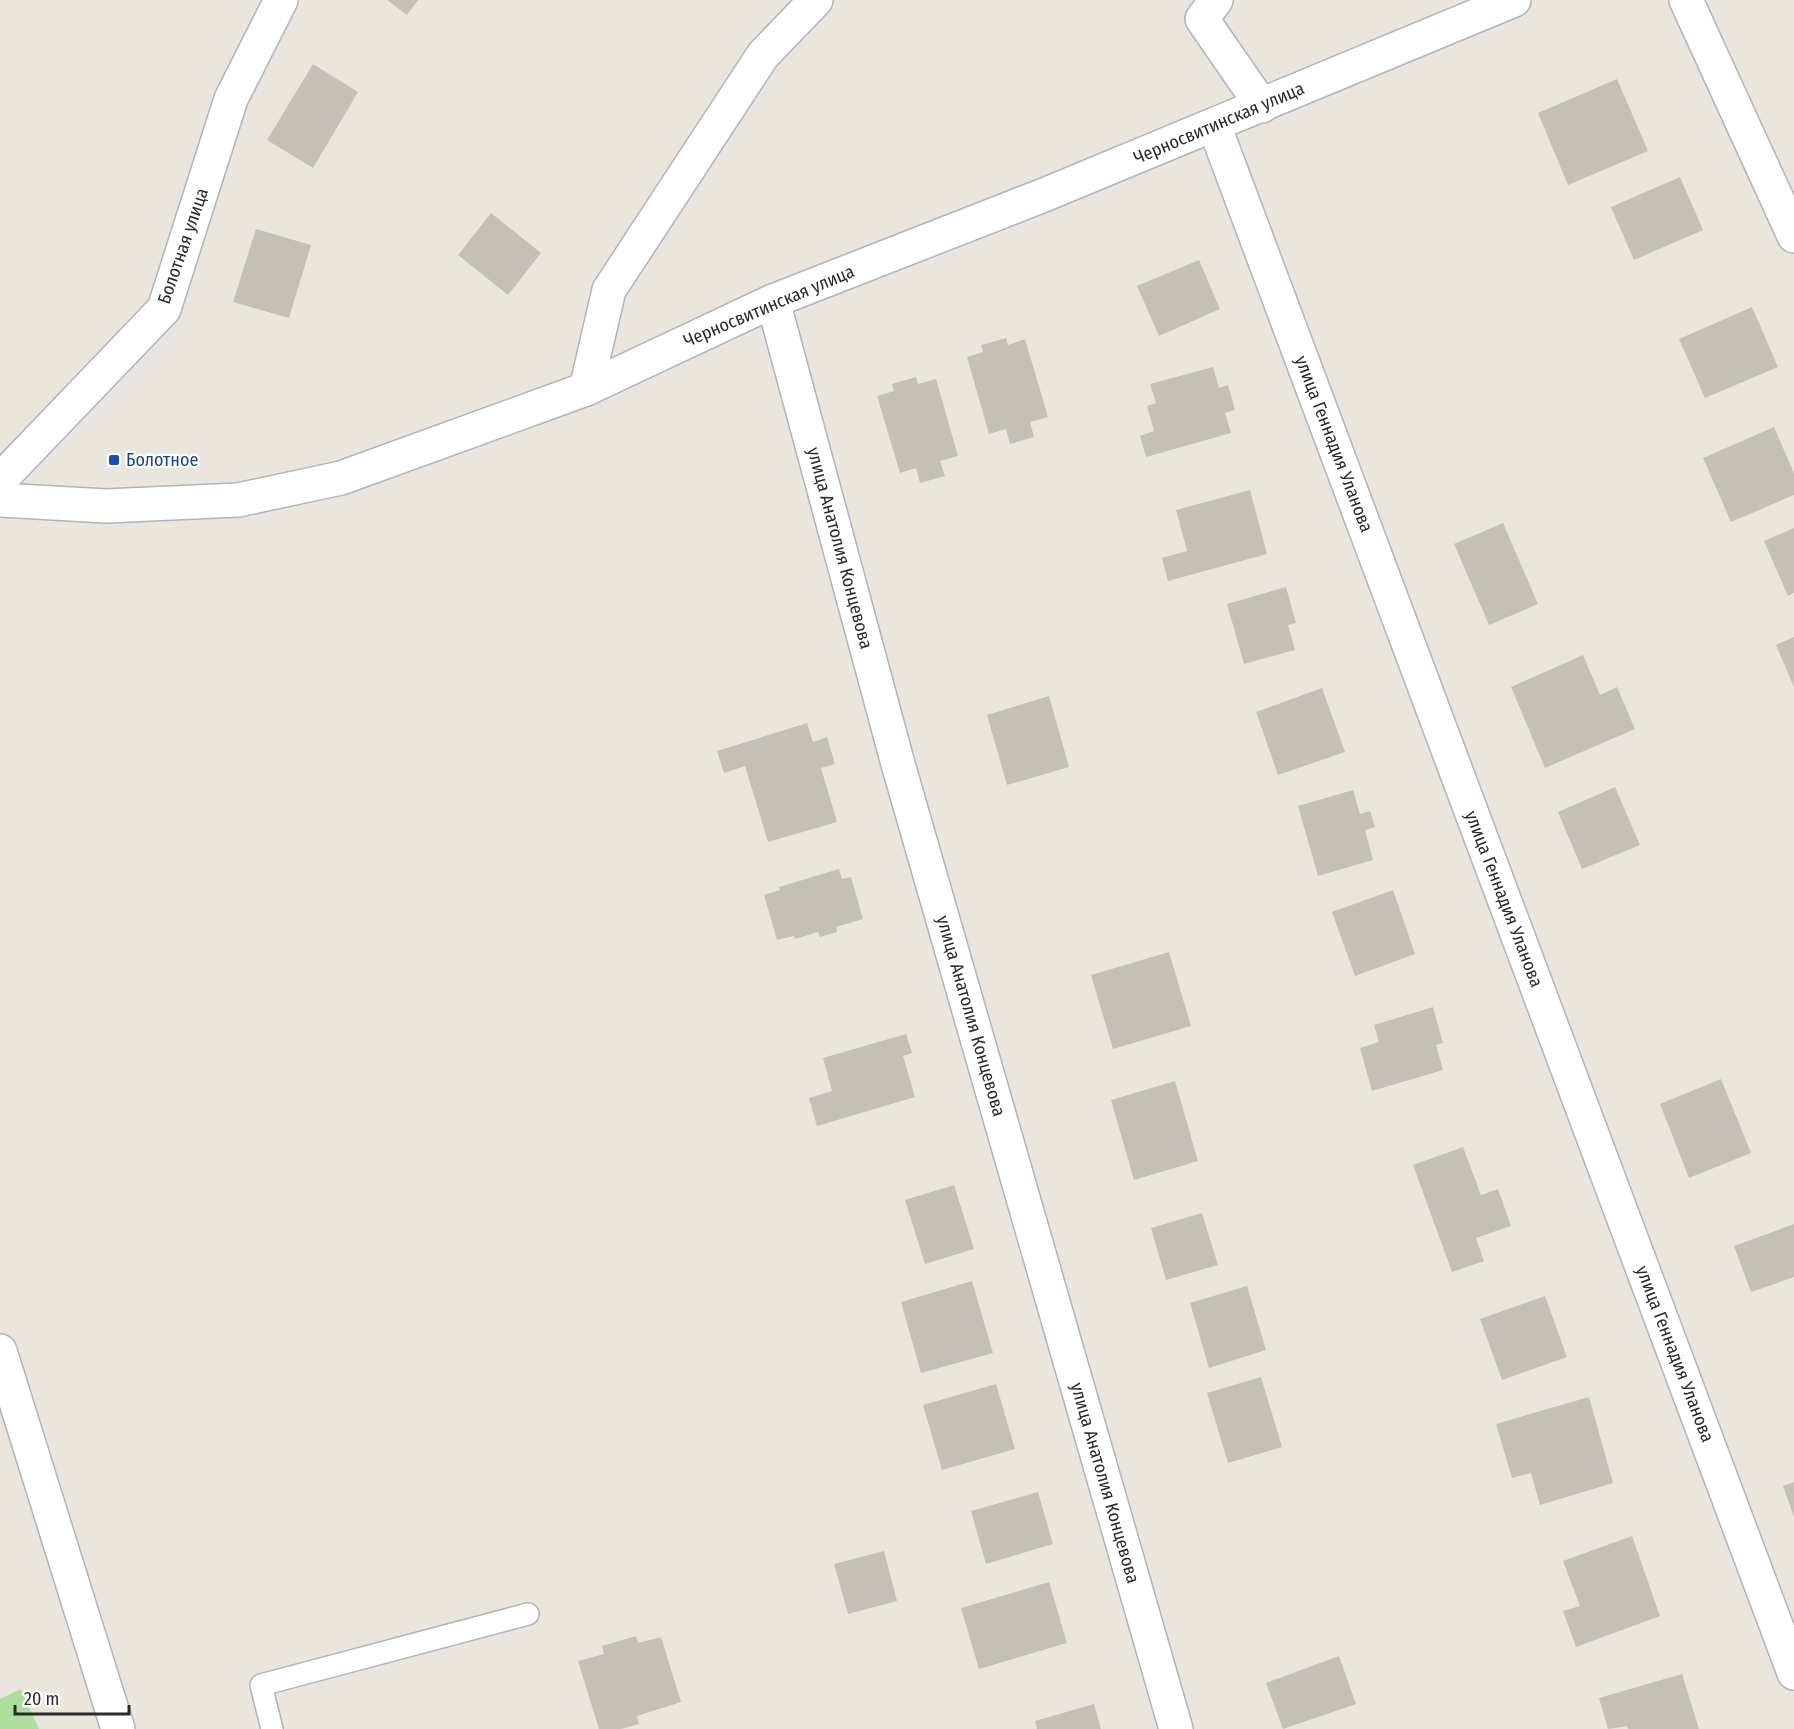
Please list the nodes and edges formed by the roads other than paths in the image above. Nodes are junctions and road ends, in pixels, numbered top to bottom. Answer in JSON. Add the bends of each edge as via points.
{"nodes":[{"id":1,"x":281,"y":0,"type":"edge"},
{"id":2,"x":816,"y":0,"type":"edge"},
{"id":3,"x":1216,"y":0,"type":"edge"},
{"id":4,"x":1514,"y":0,"type":"edge"},
{"id":5,"x":1686,"y":0,"type":"edge"},
{"id":6,"x":1262,"y":106,"type":"junction"},
{"id":7,"x":1214,"y":125,"type":"junction"},
{"id":8,"x":1794,"y":236,"type":"edge"},
{"id":9,"x":773,"y":301,"type":"junction"},
{"id":10,"x":586,"y":389,"type":"junction"},
{"id":11,"x":0,"y":480,"type":"edge"},
{"id":12,"x":0,"y":500,"type":"edge"},
{"id":13,"x":0,"y":1351,"type":"edge"},
{"id":14,"x":528,"y":1614,"type":"dead end"},
{"id":15,"x":1794,"y":1673,"type":"edge"},
{"id":16,"x":118,"y":1729,"type":"edge"},
{"id":17,"x":272,"y":1729,"type":"edge"},
{"id":18,"x":1176,"y":1729,"type":"edge"}],
"edges":[{"from":1,"to":11,"type":"street","name":"Болотная улица","via":[[231,99],[164,309]]},
{"from":2,"to":10,"type":"street","via":[[763,55],[609,290]]},
{"from":3,"to":6,"type":"street","via":[[1202,19]]},
{"from":4,"to":6,"type":"street","name":"Черносвитинская улица"},
{"from":5,"to":8,"type":"street"},
{"from":6,"to":7,"type":"street","name":"Черносвитинская улица"},
{"from":7,"to":9,"type":"street","name":"Черносвитинская улица"},
{"from":7,"to":15,"type":"street","name":"улица Геннадия Уланова"},
{"from":9,"to":10,"type":"street","name":"Черносвитинская улица"},
{"from":9,"to":18,"type":"street","name":"улица Анатолия Концевова","via":[[898,764]]},
{"from":10,"to":12,"type":"street","name":"Черносвитинская улица","via":[[341,478],[238,500],[106,506]]},
{"from":13,"to":16,"type":"street"},
{"from":14,"to":17,"type":"lane","via":[[261,1685]]}]}
